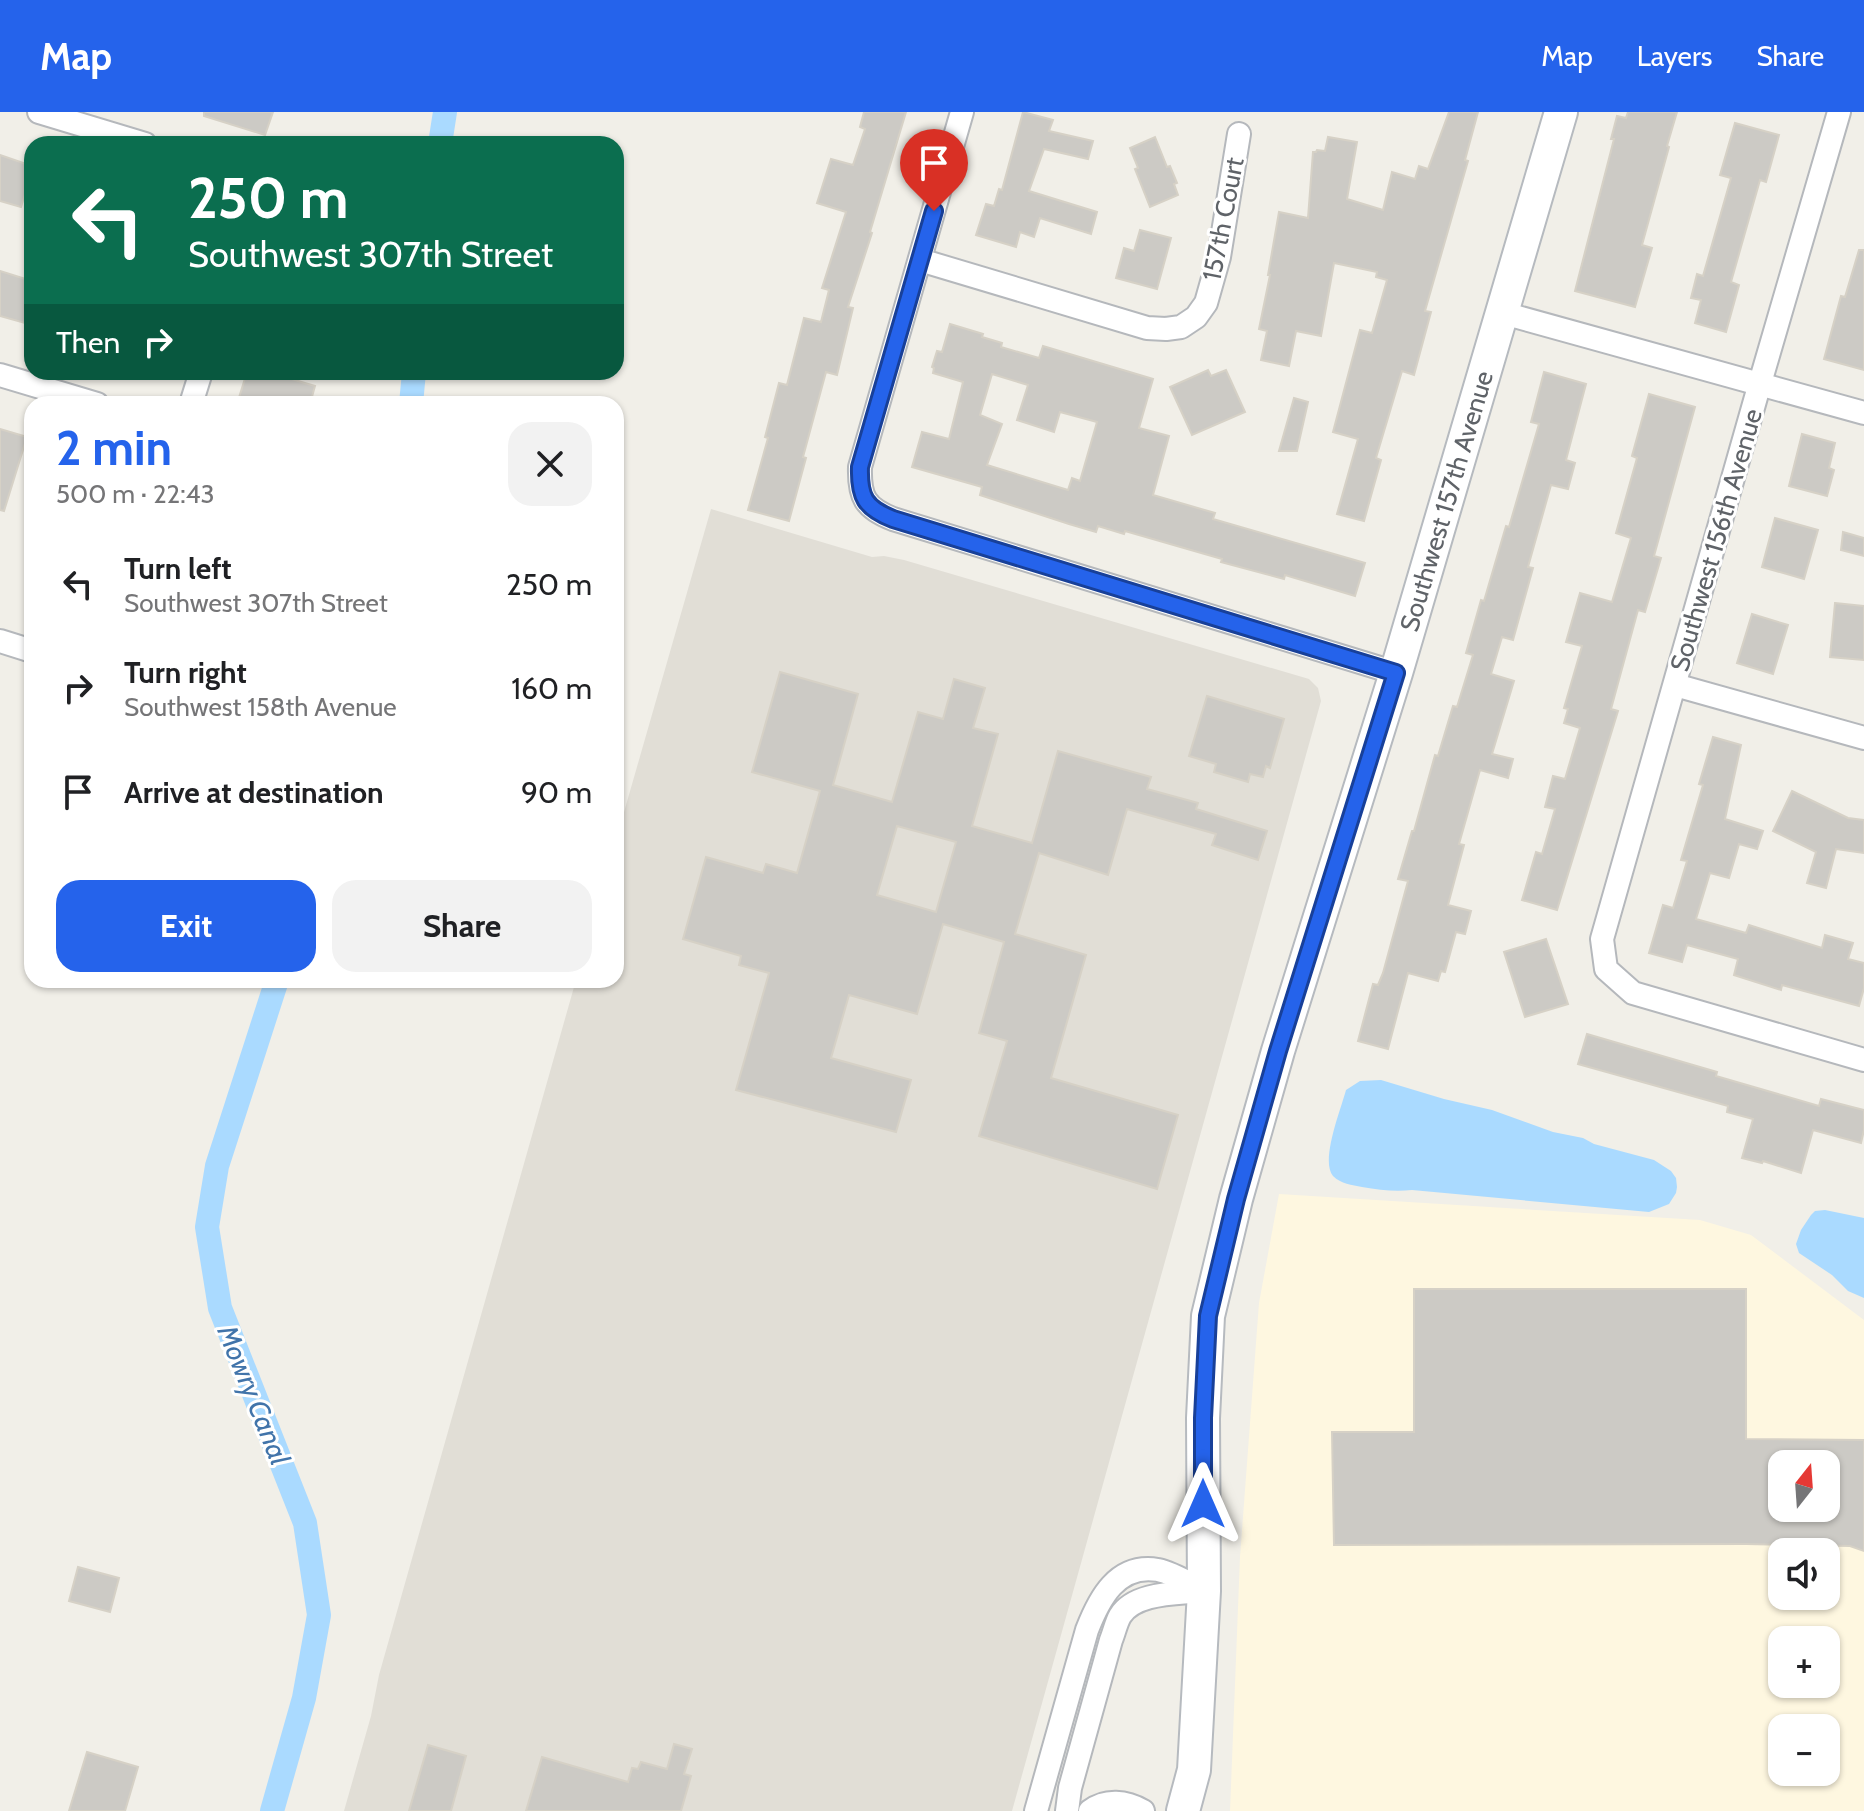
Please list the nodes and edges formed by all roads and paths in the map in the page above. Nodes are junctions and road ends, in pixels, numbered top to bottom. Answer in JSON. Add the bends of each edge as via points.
{"nodes":[{"id":1,"x":39,"y":112,"type":"edge"},
{"id":2,"x":962,"y":112,"type":"edge"},
{"id":3,"x":1561,"y":112,"type":"edge"},
{"id":4,"x":1839,"y":112,"type":"edge"},
{"id":5,"x":84,"y":118,"type":"edge"},
{"id":6,"x":1239,"y":134,"type":"dead end"},
{"id":7,"x":126,"y":136,"type":"edge"},
{"id":8,"x":920,"y":260,"type":"junction"},
{"id":9,"x":1503,"y":313,"type":"junction"},
{"id":10,"x":0,"y":375,"type":"edge"},
{"id":11,"x":1760,"y":383,"type":"junction"},
{"id":12,"x":70,"y":396,"type":"edge"},
{"id":13,"x":1864,"y":413,"type":"edge"},
{"id":14,"x":0,"y":641,"type":"edge"},
{"id":15,"x":24,"y":648,"type":"edge"},
{"id":16,"x":1396,"y":673,"type":"junction"},
{"id":17,"x":1675,"y":685,"type":"junction"},
{"id":18,"x":1864,"y":738,"type":"edge"},
{"id":19,"x":1864,"y":1060,"type":"edge"},
{"id":20,"x":1204,"y":1591,"type":"junction"},
{"id":21,"x":1194,"y":1770,"type":"junction"},
{"id":22,"x":1036,"y":1811,"type":"edge"},
{"id":23,"x":1067,"y":1811,"type":"edge"},
{"id":24,"x":1090,"y":1811,"type":"edge"},
{"id":25,"x":1143,"y":1811,"type":"edge"},
{"id":26,"x":1183,"y":1811,"type":"edge"},
{"id":27,"x":1202,"y":1811,"type":"edge"}],
"edges":[{"from":1,"to":5,"type":"street"},
{"from":2,"to":8,"type":"street"},
{"from":3,"to":9,"type":"street","name":"Southwest 157th Avenue"},
{"from":4,"to":11,"type":"street","name":"Southwest 156th Avenue"},
{"from":5,"to":7,"type":"street"},
{"from":6,"to":8,"type":"street","name":"157th Court","via":[[1216,269],[1202,310],[1181,327],[1147,328]]},
{"from":8,"to":16,"type":"street","via":[[860,467],[867,504],[893,519]]},
{"from":9,"to":11,"type":"street"},
{"from":9,"to":16,"type":"street","name":"Southwest 157th Avenue"},
{"from":10,"to":12,"type":"street"},
{"from":11,"to":13,"type":"street"},
{"from":11,"to":17,"type":"street","name":"Southwest 156th Avenue"},
{"from":14,"to":15,"type":"street"},
{"from":16,"to":20,"type":"street","name":"Southwest 157th Avenue","via":[[1278,1051],[1208,1316]]},
{"from":17,"to":18,"type":"street"},
{"from":17,"to":19,"type":"street","name":"Southwest 156th Avenue","via":[[1602,939],[1606,969],[1633,993]]},
{"from":20,"to":21,"type":"street","name":"Southwest 157th Avenue"},
{"from":20,"to":22,"type":"street","via":[[1159,1570],[1125,1575],[1108,1588],[1087,1630]]},
{"from":20,"to":23,"type":"street","via":[[1147,1598],[1120,1616]]},
{"from":21,"to":26,"type":"street","name":"Southwest 157th Avenue"},
{"from":21,"to":27,"type":"street","name":"Southwest 157th Avenue"},
{"from":24,"to":25,"type":"street","via":[[1115,1802]]}]}
